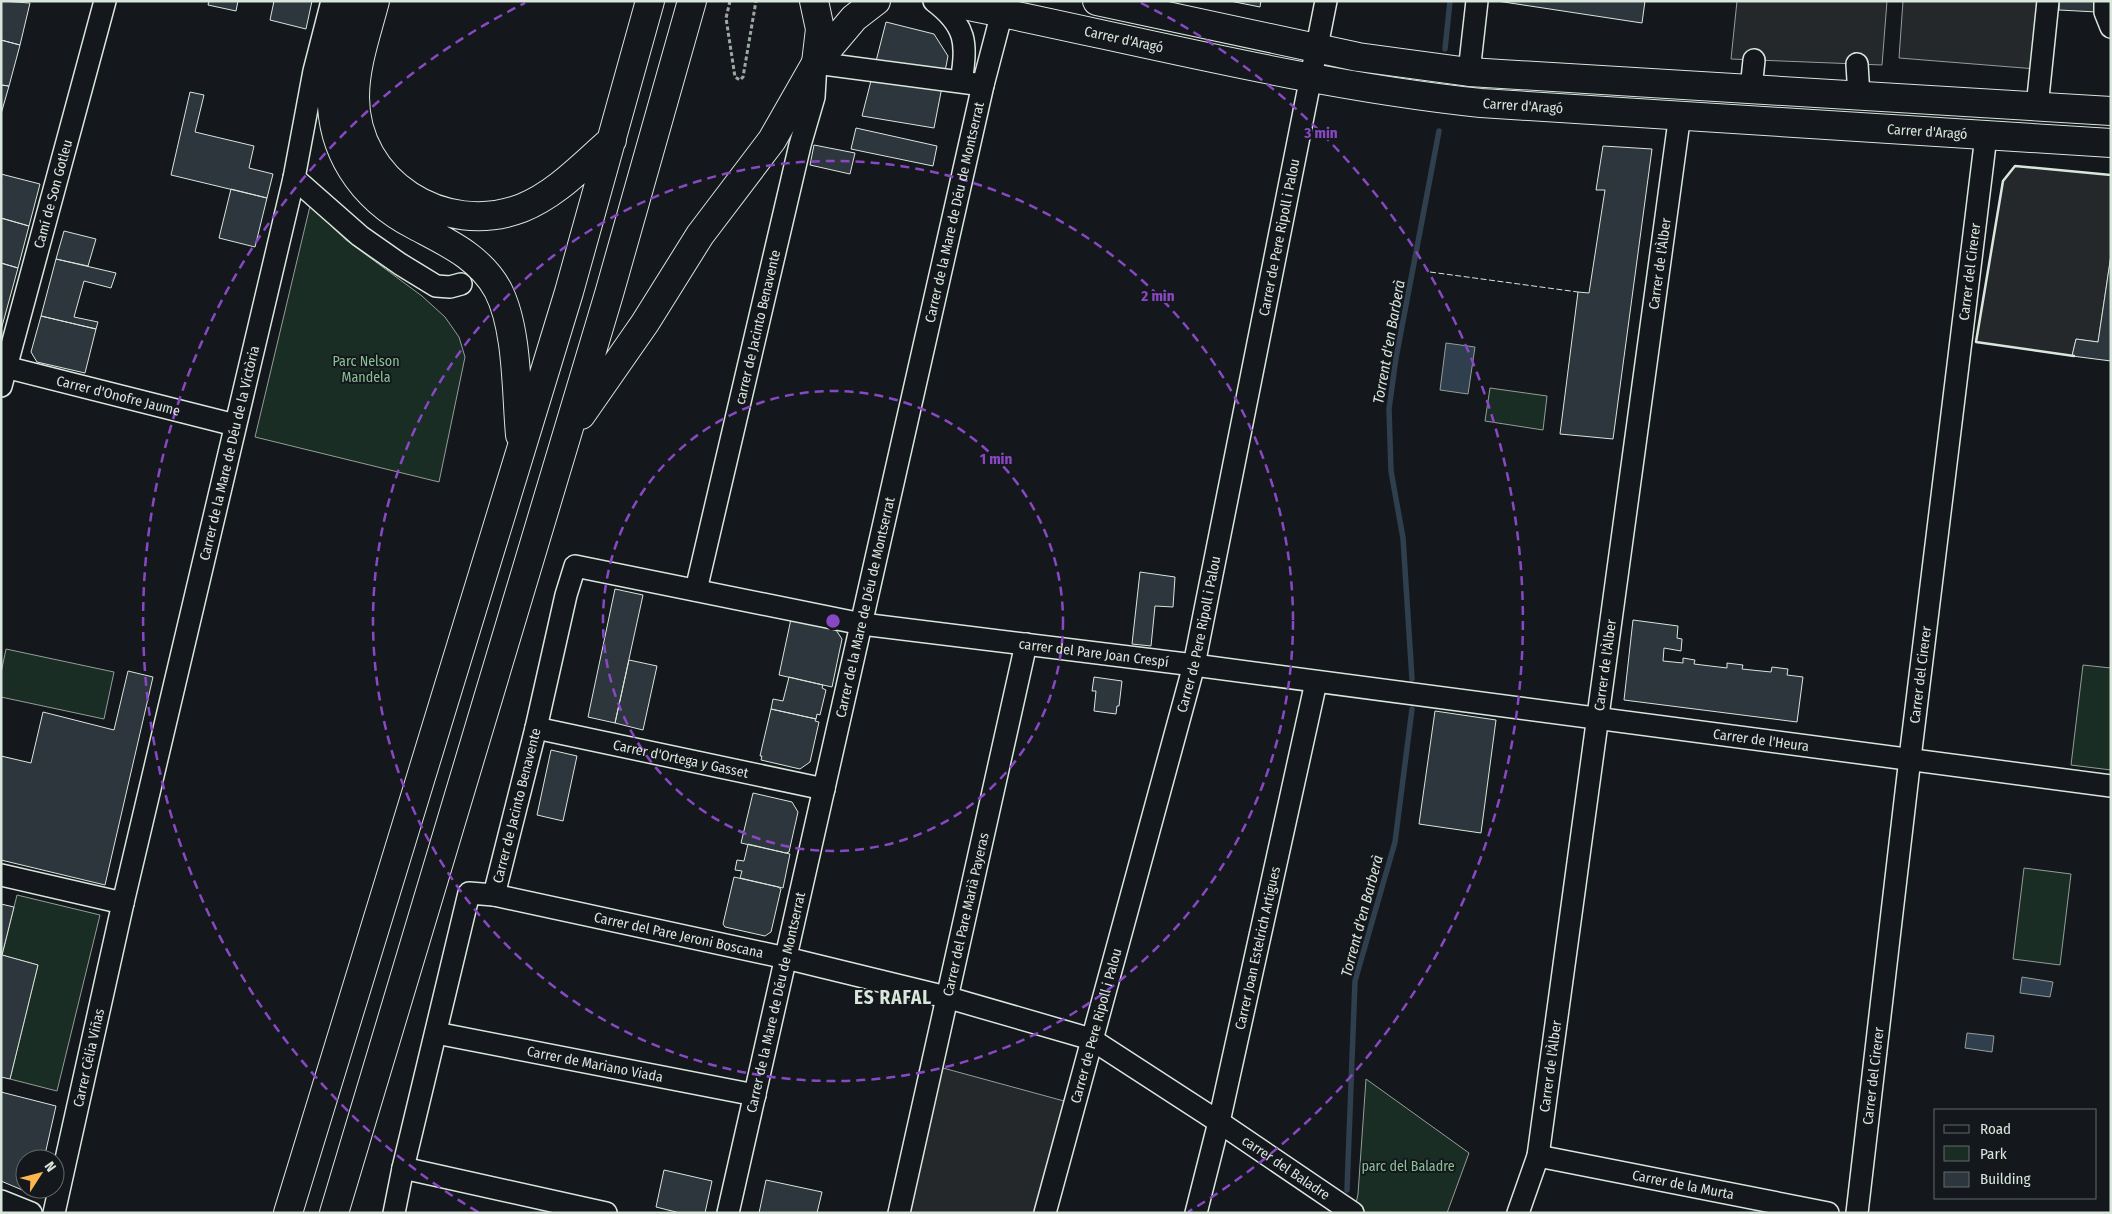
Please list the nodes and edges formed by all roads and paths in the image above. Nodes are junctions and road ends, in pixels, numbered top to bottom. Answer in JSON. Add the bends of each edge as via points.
{"nodes":[{"id":1,"x":105,"y":1,"type":"edge"},
{"id":2,"x":332,"y":1,"type":"edge"},
{"id":3,"x":351,"y":1,"type":"edge"},
{"id":4,"x":375,"y":1,"type":"edge"},
{"id":5,"x":730,"y":1,"type":"edge"},
{"id":6,"x":756,"y":1,"type":"edge"},
{"id":7,"x":814,"y":1,"type":"edge"},
{"id":8,"x":876,"y":1,"type":"edge"},
{"id":9,"x":934,"y":1,"type":"edge"},
{"id":10,"x":944,"y":1,"type":"edge"},
{"id":11,"x":1097,"y":1,"type":"edge"},
{"id":12,"x":1326,"y":1,"type":"edge"},
{"id":13,"x":1477,"y":1,"type":"edge"},
{"id":14,"x":2048,"y":1,"type":"edge"},
{"id":15,"x":2105,"y":1,"type":"edge"},
{"id":16,"x":1004,"y":7,"type":"edge"},
{"id":17,"x":648,"y":10,"type":"edge"},
{"id":18,"x":689,"y":14,"type":"edge"},
{"id":19,"x":2111,"y":27,"type":"edge"},
{"id":20,"x":1318,"y":48,"type":"junction"},
{"id":21,"x":1754,"y":60,"type":"dead end"},
{"id":22,"x":816,"y":63,"type":"junction"},
{"id":23,"x":1857,"y":64,"type":"dead end"},
{"id":24,"x":1469,"y":72,"type":"junction"},
{"id":25,"x":1312,"y":77,"type":"junction"},
{"id":26,"x":961,"y":81,"type":"junction"},
{"id":27,"x":983,"y":85,"type":"junction"},
{"id":28,"x":1696,"y":86,"type":"junction"},
{"id":29,"x":1751,"y":89,"type":"junction"},
{"id":30,"x":1859,"y":96,"type":"junction"},
{"id":31,"x":1968,"y":103,"type":"junction"},
{"id":32,"x":2037,"y":107,"type":"junction"},
{"id":33,"x":2111,"y":112,"type":"edge"},
{"id":34,"x":1680,"y":114,"type":"junction"},
{"id":35,"x":1986,"y":136,"type":"junction"},
{"id":36,"x":612,"y":140,"type":"junction"},
{"id":37,"x":2111,"y":143,"type":"edge"},
{"id":38,"x":294,"y":178,"type":"junction"},
{"id":39,"x":461,"y":284,"type":"dead end"},
{"id":40,"x":3,"y":373,"type":"edge"},
{"id":41,"x":235,"y":425,"type":"junction"},
{"id":42,"x":567,"y":434,"type":"junction"},
{"id":43,"x":521,"y":449,"type":"junction"},
{"id":44,"x":696,"y":590,"type":"junction"},
{"id":45,"x":862,"y":624,"type":"junction"},
{"id":46,"x":1026,"y":644,"type":"junction"},
{"id":47,"x":1194,"y":664,"type":"junction"},
{"id":48,"x":1316,"y":682,"type":"junction"},
{"id":49,"x":1413,"y":694,"type":"joint"},
{"id":50,"x":1598,"y":717,"type":"junction"},
{"id":51,"x":536,"y":728,"type":"junction"},
{"id":52,"x":1910,"y":758,"type":"junction"},
{"id":53,"x":2111,"y":786,"type":"edge"},
{"id":54,"x":824,"y":789,"type":"junction"},
{"id":55,"x":1,"y":874,"type":"edge"},
{"id":56,"x":494,"y":896,"type":"junction"},
{"id":57,"x":123,"y":903,"type":"junction"},
{"id":58,"x":786,"y":958,"type":"junction"},
{"id":59,"x":946,"y":998,"type":"junction"},
{"id":60,"x":436,"y":1033,"type":"junction"},
{"id":61,"x":1091,"y":1039,"type":"junction"},
{"id":62,"x":755,"y":1096,"type":"junction"},
{"id":63,"x":1219,"y":1122,"type":"junction"},
{"id":64,"x":1538,"y":1156,"type":"junction"},
{"id":65,"x":403,"y":1168,"type":"junction"},
{"id":66,"x":1,"y":1201,"type":"edge"},
{"id":67,"x":32,"y":1213,"type":"edge"},
{"id":68,"x":54,"y":1213,"type":"edge"},
{"id":69,"x":288,"y":1213,"type":"edge"},
{"id":70,"x":334,"y":1213,"type":"edge"},
{"id":71,"x":394,"y":1213,"type":"edge"},
{"id":72,"x":606,"y":1213,"type":"edge"},
{"id":73,"x":728,"y":1213,"type":"edge"},
{"id":74,"x":899,"y":1213,"type":"edge"},
{"id":75,"x":1045,"y":1213,"type":"edge"},
{"id":76,"x":1196,"y":1213,"type":"edge"},
{"id":77,"x":1353,"y":1213,"type":"edge"},
{"id":78,"x":1518,"y":1213,"type":"edge"},
{"id":79,"x":1828,"y":1213,"type":"edge"},
{"id":80,"x":1857,"y":1213,"type":"edge"}],
"edges":[{"from":1,"to":40,"type":"street","name":"Camí de Son Gotleu"},
{"from":2,"to":38,"type":"street","name":"Carrer de la Mare de Déu de la Victòria","via":[[314,71]]},
{"from":3,"to":43,"type":"main road","via":[[332,86],[338,138],[352,170],[374,198],[400,218],[455,246],[484,271],[497,290],[510,328]]},
{"from":4,"to":36,"type":"main road","via":[[356,76],[357,118],[372,157],[384,175],[418,202],[459,215],[501,214],[521,208],[558,187]]},
{"from":5,"to":6,"type":"path","via":[[726,18],[735,77],[740,80]]},
{"from":7,"to":22,"type":"main road","via":[[820,29]]},
{"from":8,"to":22,"type":"main road","via":[[854,18]]},
{"from":9,"to":26,"type":"street","via":[[954,20],[965,44]]},
{"from":10,"to":16,"type":"main road","name":"Carrer d'Aragó"},
{"from":11,"to":20,"type":"main road"},
{"from":12,"to":20,"type":"street","name":"Carrer de Pere Ripoll i Palou"},
{"from":13,"to":24,"type":"street"},
{"from":14,"to":32,"type":"street"},
{"from":15,"to":19,"type":"street"},
{"from":16,"to":25,"type":"main road","name":"Carrer d'Aragó"},
{"from":16,"to":27,"type":"street","name":"Carrer de la Mare de Déu de Montserrat"},
{"from":17,"to":36,"type":"main road"},
{"from":18,"to":42,"type":"main road"},
{"from":20,"to":24,"type":"main road","via":[[1358,57]]},
{"from":20,"to":25,"type":"street","name":"Carrer de Pere Ripoll i Palou"},
{"from":21,"to":29,"type":"street"},
{"from":22,"to":26,"type":"street"},
{"from":22,"to":42,"type":"main road","via":[[772,140],[700,235],[645,323]]},
{"from":22,"to":44,"type":"street","name":"carrer de Jacinto Benavente","via":[[814,97]]},
{"from":23,"to":30,"type":"street"},
{"from":24,"to":28,"type":"main road"},
{"from":25,"to":34,"type":"main road","name":"Carrer d'Aragó","via":[[1424,97],[1481,103]]},
{"from":25,"to":47,"type":"street","name":"Carrer de Pere Ripoll i Palou"},
{"from":26,"to":27,"type":"street"},
{"from":27,"to":45,"type":"street","name":"Carrer de la Mare de Déu de Montserrat"},
{"from":28,"to":29,"type":"main road"},
{"from":28,"to":34,"type":"main road","via":[[1685,98]]},
{"from":29,"to":30,"type":"main road"},
{"from":30,"to":31,"type":"main road"},
{"from":31,"to":32,"type":"main road"},
{"from":31,"to":35,"type":"main road","via":[[1983,121]]},
{"from":32,"to":33,"type":"main road"},
{"from":34,"to":35,"type":"main road","name":"Carrer d'Aragó"},
{"from":34,"to":50,"type":"street","name":"Carrer de l'Àlber"},
{"from":35,"to":37,"type":"main road","name":"Carrer d'Aragó"},
{"from":35,"to":52,"type":"street","name":"Carrer del Cirerer"},
{"from":36,"to":43,"type":"main road"},
{"from":38,"to":39,"type":"street","via":[[360,236],[400,264],[436,286]]},
{"from":38,"to":41,"type":"street","name":"Carrer de la Mare de Déu de la Victòria"},
{"from":40,"to":41,"type":"street","name":"Carrer d'Onofre Jaume"},
{"from":41,"to":57,"type":"street","name":"Carrer de la Mare de Déu de la Victòria"},
{"from":42,"to":70,"type":"main road"},
{"from":43,"to":69,"type":"main road"},
{"from":44,"to":45,"type":"street"},
{"from":44,"to":51,"type":"street","name":"Carrer de Jacinto Benavente","via":[[575,566]]},
{"from":45,"to":46,"type":"street","name":"carrer del Pare Joan Crespí"},
{"from":45,"to":54,"type":"street","name":"Carrer de la Mare de Déu de Montserrat"},
{"from":46,"to":47,"type":"street","name":"carrer del Pare Joan Crespí"},
{"from":46,"to":59,"type":"street","name":"Carrer del Pare Marià Payeras"},
{"from":47,"to":48,"type":"street","name":"carrer del Pare Joan Crespí"},
{"from":47,"to":61,"type":"street","name":"Carrer de Pere Ripoll i Palou"},
{"from":48,"to":49,"type":"street","name":"carrer del Pare Joan Crespí"},
{"from":48,"to":63,"type":"street","name":"Carrer Joan Estelrich Artigues"},
{"from":49,"to":50,"type":"street","name":"Carrer de l'Heura"},
{"from":50,"to":52,"type":"street","name":"Carrer de l'Heura"},
{"from":50,"to":64,"type":"street","name":"Carrer de l'Àlber"},
{"from":51,"to":54,"type":"street","name":"Carrer d'Ortega y Gasset"},
{"from":51,"to":56,"type":"street","name":"Carrer de Jacinto Benavente"},
{"from":52,"to":53,"type":"street","name":"Carrer de l'Heura"},
{"from":52,"to":80,"type":"street","name":"Carrer del Cirerer"},
{"from":54,"to":58,"type":"street","name":"Carrer de la Mare de Déu de Montserrat"},
{"from":55,"to":57,"type":"street"},
{"from":56,"to":58,"type":"street","name":"Carrer del Pare Jeroni Boscana"},
{"from":56,"to":60,"type":"street","name":"Carrer de Jacinto Benavente","via":[[469,893]]},
{"from":57,"to":68,"type":"street","name":"Carrer Cèlia Viñas"},
{"from":58,"to":59,"type":"street","name":"Carrer del Pare Jeroni Boscana"},
{"from":58,"to":62,"type":"street","name":"Carrer de la Mare de Déu de Montserrat"},
{"from":59,"to":61,"type":"street","name":"Carrer del Pare Jeroni Boscana"},
{"from":59,"to":74,"type":"street","name":"Carrer del Pare Marià Payeras"},
{"from":60,"to":62,"type":"street","name":"Carrer de Mariano Viada"},
{"from":60,"to":65,"type":"street","name":"Carrer de Jacinto Benavente"},
{"from":61,"to":63,"type":"street","name":"Carrer del Pare Jeroni Boscana"},
{"from":61,"to":75,"type":"street","name":"Carrer de Pere Ripoll i Palou"},
{"from":62,"to":73,"type":"street","name":"Carrer de la Mare de Déu de Montserrat"},
{"from":63,"to":76,"type":"street","name":"Carrer Joan Estelrich Artigues"},
{"from":63,"to":77,"type":"street","name":"carrer del Baladre"},
{"from":64,"to":78,"type":"street","name":"Carrer de l'Àlber"},
{"from":64,"to":79,"type":"street","name":"Carrer de la Murta"},
{"from":65,"to":71,"type":"street","name":"Carrer de Jacinto Benavente"},
{"from":65,"to":72,"type":"street"},
{"from":66,"to":67,"type":"street"}]}
